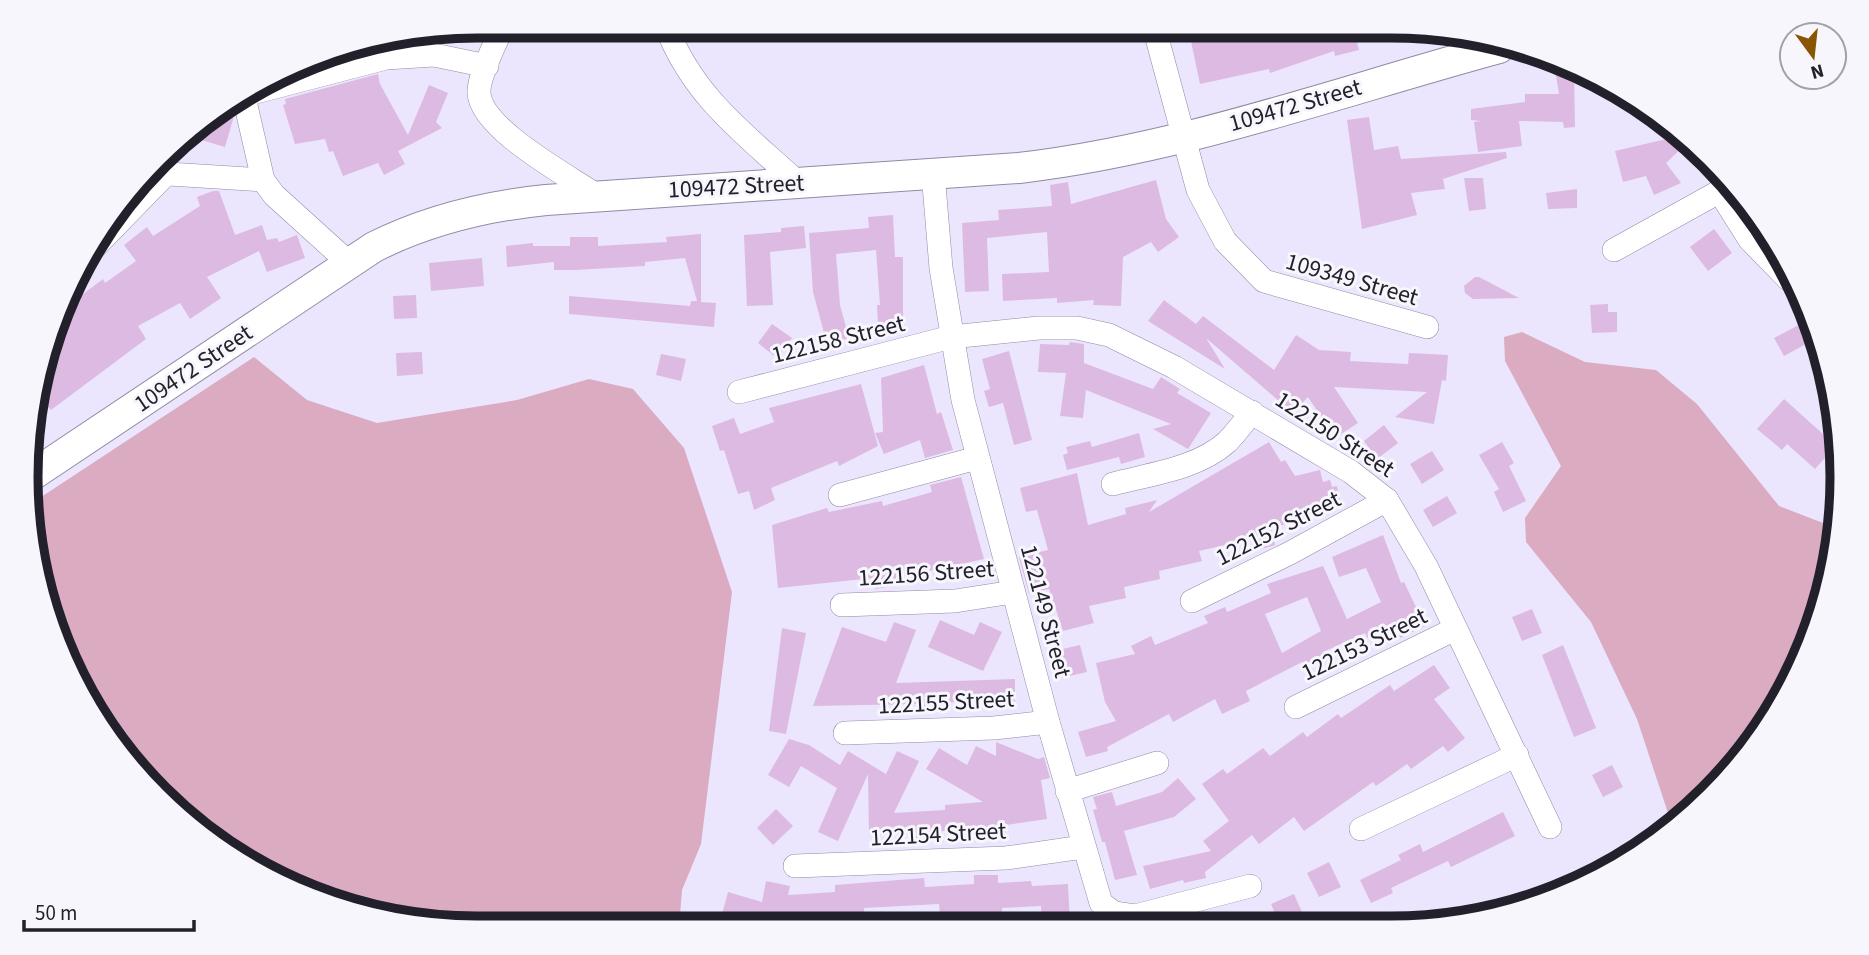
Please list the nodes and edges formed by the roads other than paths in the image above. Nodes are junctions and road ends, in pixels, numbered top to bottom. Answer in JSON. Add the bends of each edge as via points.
{"nodes":[{"id":1,"x":498,"y":38,"type":"edge"},
{"id":2,"x":671,"y":38,"type":"edge"},
{"id":3,"x":1157,"y":38,"type":"edge"},
{"id":4,"x":1492,"y":50,"type":"edge"},
{"id":5,"x":487,"y":66,"type":"junction"},
{"id":6,"x":281,"y":85,"type":"edge"},
{"id":7,"x":246,"y":105,"type":"edge"},
{"id":8,"x":1182,"y":138,"type":"junction"},
{"id":9,"x":933,"y":173,"type":"junction"},
{"id":10,"x":160,"y":174,"type":"edge"},
{"id":11,"x":263,"y":180,"type":"junction"},
{"id":12,"x":797,"y":183,"type":"junction"},
{"id":13,"x":1723,"y":189,"type":"edge"},
{"id":14,"x":596,"y":195,"type":"junction"},
{"id":15,"x":1732,"y":200,"type":"edge"},
{"id":16,"x":1615,"y":250,"type":"dead end"},
{"id":17,"x":349,"y":263,"type":"junction"},
{"id":18,"x":1777,"y":268,"type":"edge"},
{"id":19,"x":1427,"y":327,"type":"dead end"},
{"id":20,"x":951,"y":337,"type":"junction"},
{"id":21,"x":739,"y":392,"type":"dead end"},
{"id":22,"x":1252,"y":412,"type":"junction"},
{"id":23,"x":977,"y":458,"type":"junction"},
{"id":24,"x":38,"y":471,"type":"edge"},
{"id":25,"x":1113,"y":484,"type":"dead end"},
{"id":26,"x":841,"y":495,"type":"dead end"},
{"id":27,"x":1387,"y":499,"type":"junction"},
{"id":28,"x":1013,"y":592,"type":"junction"},
{"id":29,"x":1192,"y":601,"type":"dead end"},
{"id":30,"x":842,"y":605,"type":"dead end"},
{"id":31,"x":1455,"y":629,"type":"junction"},
{"id":32,"x":1296,"y":707,"type":"dead end"},
{"id":33,"x":1048,"y":722,"type":"junction"},
{"id":34,"x":845,"y":733,"type":"dead end"},
{"id":35,"x":1517,"y":755,"type":"junction"},
{"id":36,"x":1157,"y":763,"type":"dead end"},
{"id":37,"x":1067,"y":791,"type":"junction"},
{"id":38,"x":1550,"y":827,"type":"dead end"},
{"id":39,"x":1361,"y":829,"type":"dead end"},
{"id":40,"x":1083,"y":847,"type":"junction"},
{"id":41,"x":795,"y":866,"type":"dead end"},
{"id":42,"x":1250,"y":886,"type":"dead end"}],
"edges":[{"from":1,"to":5,"type":"street"},
{"from":2,"to":12,"type":"street","via":[[708,100]]},
{"from":3,"to":8,"type":"street","name":"109349 Street"},
{"from":4,"to":8,"type":"street","name":"109472 Street"},
{"from":5,"to":6,"type":"street","via":[[434,55],[398,57]]},
{"from":5,"to":14,"type":"street","via":[[479,93],[497,124],[519,145]]},
{"from":7,"to":11,"type":"street"},
{"from":8,"to":9,"type":"street","name":"109472 Street","via":[[1078,161]]},
{"from":8,"to":19,"type":"street","name":"109349 Street","via":[[1198,190],[1225,241],[1264,281]]},
{"from":9,"to":12,"type":"street","name":"109472 Street"},
{"from":9,"to":20,"type":"street","name":"122149 Street"},
{"from":10,"to":11,"type":"street"},
{"from":11,"to":17,"type":"street"},
{"from":12,"to":14,"type":"street","name":"109472 Street"},
{"from":13,"to":16,"type":"street"},
{"from":14,"to":17,"type":"street","name":"109472 Street","via":[[518,203],[423,224]]},
{"from":15,"to":18,"type":"street","via":[[1750,240]]},
{"from":17,"to":24,"type":"street","name":"109472 Street"},
{"from":20,"to":21,"type":"street","name":"122158 Street"},
{"from":20,"to":22,"type":"street","name":"122150 Street","via":[[1039,328],[1077,328],[1109,335]]},
{"from":20,"to":23,"type":"street","name":"122149 Street"},
{"from":22,"to":25,"type":"street","via":[[1228,441],[1206,456]]},
{"from":22,"to":27,"type":"street","name":"122150 Street"},
{"from":23,"to":26,"type":"street"},
{"from":23,"to":28,"type":"street","name":"122149 Street"},
{"from":27,"to":29,"type":"street","name":"122152 Street"},
{"from":27,"to":31,"type":"street","name":"122150 Street","via":[[1426,566]]},
{"from":28,"to":30,"type":"street","name":"122156 Street","via":[[955,601]]},
{"from":28,"to":33,"type":"street","name":"122149 Street"},
{"from":31,"to":32,"type":"street","name":"122153 Street"},
{"from":31,"to":35,"type":"street","name":"122150 Street"},
{"from":33,"to":34,"type":"street","name":"122155 Street"},
{"from":33,"to":37,"type":"street","name":"122149 Street"},
{"from":35,"to":38,"type":"street","name":"122150 Street"},
{"from":35,"to":39,"type":"street"},
{"from":36,"to":37,"type":"street"},
{"from":37,"to":40,"type":"street","name":"122149 Street"},
{"from":40,"to":41,"type":"street","name":"122154 Street","via":[[1006,858]]},
{"from":40,"to":42,"type":"street","name":"122149 Street","via":[[1101,903],[1121,916]]}]}
